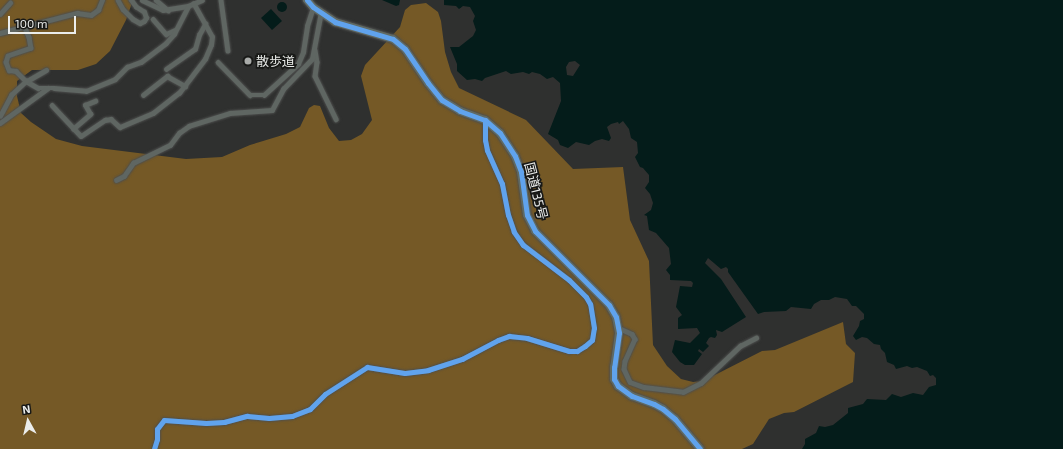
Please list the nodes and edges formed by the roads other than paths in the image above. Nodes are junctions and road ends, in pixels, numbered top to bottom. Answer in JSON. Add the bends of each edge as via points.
{"nodes":[{"id":1,"x":102,"y":0,"type":"edge"},
{"id":2,"x":118,"y":0,"type":"edge"},
{"id":3,"x":131,"y":0,"type":"edge"},
{"id":4,"x":142,"y":0,"type":"edge"},
{"id":5,"x":156,"y":0,"type":"edge"},
{"id":6,"x":202,"y":0,"type":"edge"},
{"id":7,"x":221,"y":0,"type":"edge"},
{"id":8,"x":307,"y":0,"type":"edge"},
{"id":9,"x":10,"y":3,"type":"dead end"},
{"id":10,"x":194,"y":4,"type":"junction"},
{"id":11,"x":188,"y":6,"type":"junction"},
{"id":12,"x":313,"y":7,"type":"junction"},
{"id":13,"x":169,"y":10,"type":"junction"},
{"id":14,"x":320,"y":12,"type":"junction"},
{"id":15,"x":0,"y":14,"type":"edge"},
{"id":16,"x":153,"y":19,"type":"dead end"},
{"id":17,"x":204,"y":24,"type":"junction"},
{"id":18,"x":25,"y":28,"type":"junction"},
{"id":19,"x":175,"y":30,"type":"junction"},
{"id":20,"x":0,"y":34,"type":"edge"},
{"id":21,"x":315,"y":48,"type":"junction"},
{"id":22,"x":228,"y":51,"type":"dead end"},
{"id":23,"x":218,"y":62,"type":"dead end"},
{"id":24,"x":166,"y":69,"type":"dead end"},
{"id":25,"x":46,"y":70,"type":"dead end"},
{"id":26,"x":26,"y":81,"type":"junction"},
{"id":27,"x":185,"y":86,"type":"junction"},
{"id":28,"x":48,"y":88,"type":"junction"},
{"id":29,"x":143,"y":95,"type":"dead end"},
{"id":30,"x":95,"y":101,"type":"dead end"},
{"id":31,"x":52,"y":105,"type":"dead end"},
{"id":32,"x":0,"y":116,"type":"edge"},
{"id":33,"x":336,"y":120,"type":"dead end"},
{"id":34,"x":485,"y":120,"type":"junction"},
{"id":35,"x":0,"y":123,"type":"edge"},
{"id":36,"x":73,"y":129,"type":"junction"},
{"id":37,"x":116,"y":180,"type":"dead end"},
{"id":38,"x":619,"y":328,"type":"junction"},
{"id":39,"x":756,"y":338,"type":"dead end"},
{"id":40,"x":154,"y":449,"type":"edge"},
{"id":41,"x":700,"y":449,"type":"edge"}],
"edges":[{"from":1,"to":18,"type":"street","via":[[98,10],[90,15],[77,14]]},
{"from":2,"to":3,"type":"street","via":[[133,19],[140,23],[144,21],[144,12]]},
{"from":4,"to":13,"type":"street","via":[[162,10]]},
{"from":5,"to":13,"type":"street"},
{"from":6,"to":10,"type":"street"},
{"from":7,"to":22,"type":"street"},
{"from":8,"to":12,"type":"highway","name":"国道135号"},
{"from":9,"to":15,"type":"street"},
{"from":10,"to":11,"type":"street"},
{"from":10,"to":17,"type":"street"},
{"from":11,"to":13,"type":"street"},
{"from":11,"to":19,"type":"street"},
{"from":12,"to":14,"type":"highway","name":"国道135号"},
{"from":12,"to":23,"type":"street","via":[[301,58],[294,68],[264,95],[250,95]]},
{"from":14,"to":21,"type":"street"},
{"from":14,"to":34,"type":"highway","name":"国道135号","via":[[341,24],[393,39],[405,49],[442,100],[460,111]]},
{"from":16,"to":19,"type":"street","via":[[166,34]]},
{"from":17,"to":24,"type":"street","via":[[195,49]]},
{"from":17,"to":27,"type":"street","via":[[212,38],[211,45],[205,59]]},
{"from":18,"to":20,"type":"street"},
{"from":18,"to":26,"type":"street","via":[[31,48],[6,59],[6,67],[16,71]]},
{"from":19,"to":28,"type":"street","via":[[166,43],[141,62],[127,67],[115,80],[86,91]]},
{"from":21,"to":33,"type":"street","via":[[315,76]]},
{"from":21,"to":37,"type":"street","via":[[311,62],[283,89],[272,110],[237,111],[189,126],[179,133],[170,145],[134,162],[124,176]]},
{"from":25,"to":26,"type":"street"},
{"from":26,"to":28,"type":"street","via":[[38,88]]},
{"from":26,"to":32,"type":"street","via":[[11,95]]},
{"from":27,"to":29,"type":"street","via":[[167,76]]},
{"from":27,"to":36,"type":"street","via":[[153,113],[126,125],[120,127],[111,119],[81,136]]},
{"from":28,"to":35,"type":"street"},
{"from":30,"to":36,"type":"street","via":[[86,105],[90,114]]},
{"from":31,"to":36,"type":"street"},
{"from":34,"to":38,"type":"highway","name":"国道135号","via":[[500,133],[516,156],[527,215],[535,231],[609,305],[616,316]]},
{"from":34,"to":40,"type":"street","via":[[487,150],[502,184],[514,232],[523,245],[569,280],[586,297],[593,315],[594,328],[589,343],[577,351],[569,351],[527,338],[509,336],[462,359],[428,370],[405,373],[367,367],[325,394],[310,409],[292,416],[247,416],[224,422],[206,423],[164,420],[157,429]]},
{"from":38,"to":39,"type":"street","via":[[632,334],[635,339],[624,369],[630,382],[644,387],[683,392],[701,383],[719,369],[740,346]]},
{"from":38,"to":41,"type":"highway","name":"国道135号","via":[[614,367],[614,379],[618,386],[632,396],[663,409]]}]}
